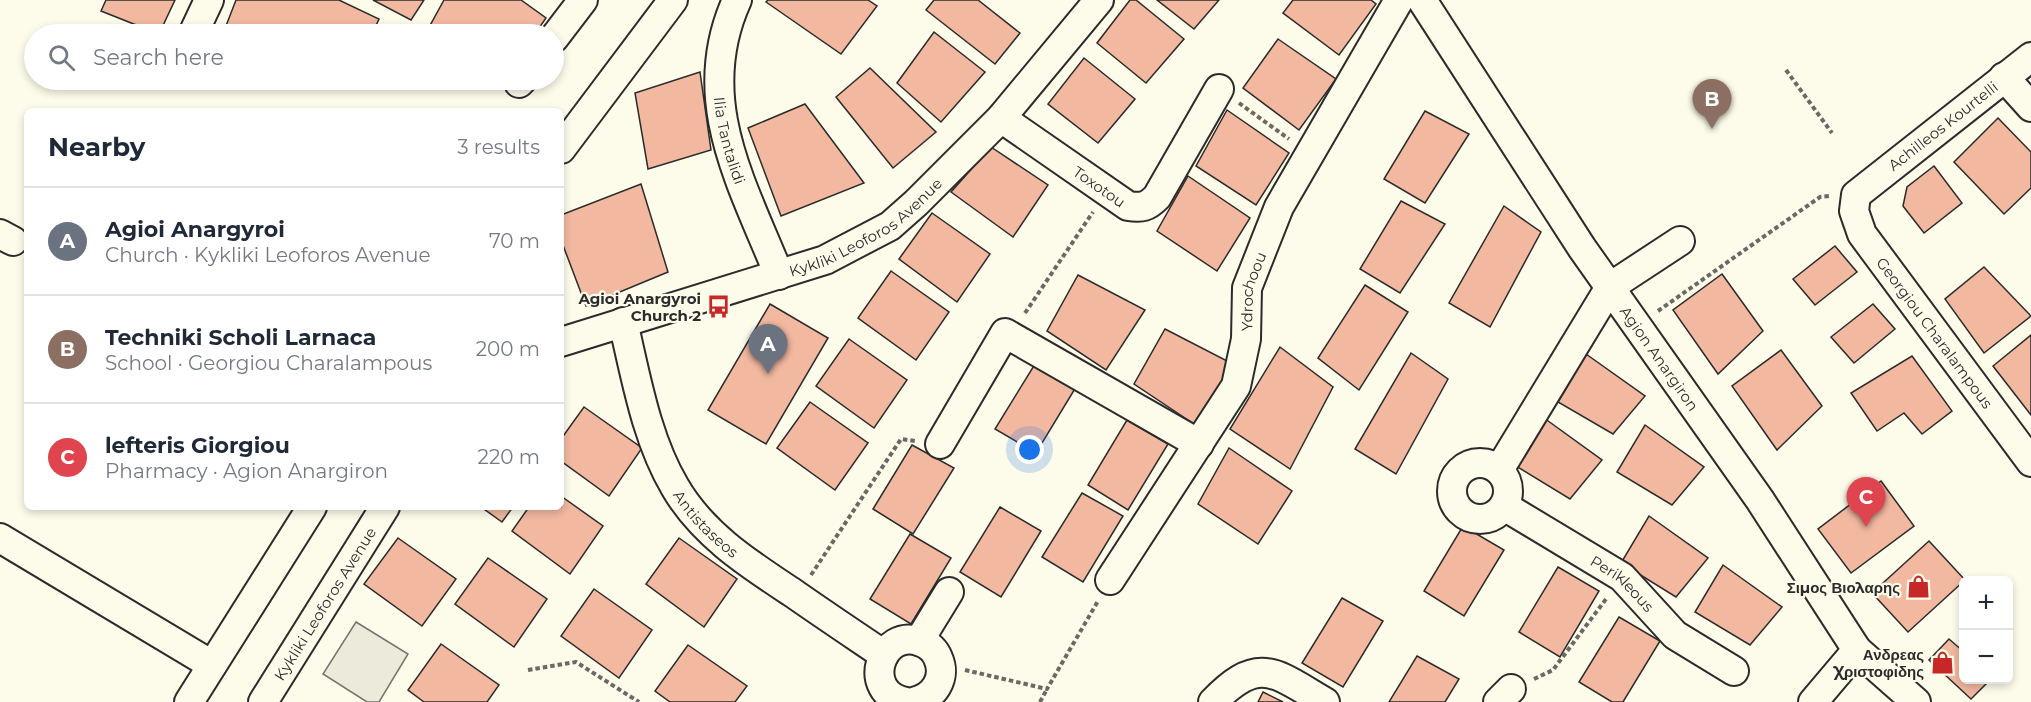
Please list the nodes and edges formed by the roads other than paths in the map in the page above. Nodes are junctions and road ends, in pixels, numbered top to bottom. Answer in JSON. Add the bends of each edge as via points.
{"nodes":[{"id":1,"x":209,"y":0,"type":"edge"},
{"id":2,"x":673,"y":0,"type":"edge"},
{"id":3,"x":737,"y":0,"type":"edge"},
{"id":4,"x":1099,"y":0,"type":"edge"},
{"id":5,"x":1399,"y":0,"type":"edge"},
{"id":6,"x":1422,"y":0,"type":"edge"},
{"id":7,"x":570,"y":4,"type":"edge"},
{"id":8,"x":198,"y":24,"type":"edge"},
{"id":9,"x":561,"y":24,"type":"edge"},
{"id":10,"x":2031,"y":57,"type":"edge"},
{"id":11,"x":2004,"y":77,"type":"junction"},
{"id":12,"x":1219,"y":89,"type":"road end"},
{"id":13,"x":2031,"y":107,"type":"edge"},
{"id":14,"x":1001,"y":118,"type":"junction"},
{"id":15,"x":564,"y":145,"type":"edge"},
{"id":16,"x":1856,"y":195,"type":"joint"},
{"id":17,"x":1680,"y":241,"type":"dead end"},
{"id":18,"x":779,"y":275,"type":"junction"},
{"id":19,"x":1610,"y":287,"type":"junction"},
{"id":20,"x":623,"y":322,"type":"junction"},
{"id":21,"x":564,"y":341,"type":"edge"},
{"id":22,"x":940,"y":444,"type":"road end"},
{"id":23,"x":1199,"y":444,"type":"junction"},
{"id":24,"x":2031,"y":462,"type":"edge"},
{"id":25,"x":1499,"y":470,"type":"junction"},
{"id":26,"x":1504,"y":506,"type":"junction"},
{"id":27,"x":310,"y":510,"type":"edge"},
{"id":28,"x":383,"y":510,"type":"edge"},
{"id":29,"x":0,"y":538,"type":"edge"},
{"id":30,"x":1110,"y":580,"type":"road end"},
{"id":31,"x":949,"y":592,"type":"dead end"},
{"id":32,"x":919,"y":641,"type":"junction"},
{"id":33,"x":1857,"y":650,"type":"junction"},
{"id":34,"x":884,"y":654,"type":"junction"},
{"id":35,"x":212,"y":665,"type":"junction"},
{"id":36,"x":1734,"y":671,"type":"dead end"},
{"id":37,"x":189,"y":702,"type":"edge"},
{"id":38,"x":263,"y":702,"type":"edge"},
{"id":39,"x":906,"y":702,"type":"edge"},
{"id":40,"x":913,"y":702,"type":"edge"},
{"id":41,"x":1213,"y":702,"type":"edge"},
{"id":42,"x":1325,"y":702,"type":"edge"},
{"id":43,"x":1813,"y":702,"type":"edge"},
{"id":44,"x":1916,"y":702,"type":"edge"}],
"edges":[{"from":1,"to":8,"type":"street"},
{"from":2,"to":15,"type":"street"},
{"from":3,"to":18,"type":"street","name":"Ilia Tantalidi","via":[[719,61],[720,110],[735,165]]},
{"from":4,"to":14,"type":"street","name":"Kykliki Leoforos Avenue"},
{"from":5,"to":23,"type":"street","name":"Ydrochoou","via":[[1279,207],[1247,288],[1246,339],[1236,387]]},
{"from":6,"to":19,"type":"street","name":"Agion Anargiron"},
{"from":7,"to":9,"type":"street"},
{"from":10,"to":11,"type":"street","name":"Achilleos Kourtelli"},
{"from":11,"to":13,"type":"street"},
{"from":11,"to":16,"type":"street","name":"Achilleos Kourtelli"},
{"from":12,"to":14,"type":"street","name":"Toxotou","via":[[1149,206],[1128,206]]},
{"from":14,"to":18,"type":"street","name":"Kykliki Leoforos Avenue","via":[[890,226],[825,260]]},
{"from":16,"to":24,"type":"street","name":"Georgiou Charalampous","via":[[1854,211],[1862,234]]},
{"from":17,"to":19,"type":"street"},
{"from":18,"to":20,"type":"street","name":"Kykliki Leoforos Avenue"},
{"from":19,"to":25,"type":"street"},
{"from":19,"to":33,"type":"street","name":"Agion Anargiron","via":[[1760,500]]},
{"from":20,"to":21,"type":"street","name":"Kykliki Leoforos Avenue"},
{"from":20,"to":34,"type":"street","name":"Antistaseos","via":[[659,453],[675,488],[694,513],[735,553]]},
{"from":22,"to":23,"type":"street","via":[[1005,333]]},
{"from":23,"to":30,"type":"street","name":"Ydrochoou"},
{"from":25,"to":26,"type":"street","via":[[1508,486]]},
{"from":25,"to":26,"type":"street","via":[[1472,464],[1456,476],[1453,494],[1459,510],[1474,518],[1491,517]]},
{"from":26,"to":36,"type":"street","name":"Perikleous","via":[[1622,577],[1675,635]]},
{"from":27,"to":35,"type":"street"},
{"from":28,"to":38,"type":"street","name":"Kykliki Leoforos Avenue"},
{"from":29,"to":35,"type":"street"},
{"from":31,"to":32,"type":"street"},
{"from":32,"to":34,"type":"street","via":[[899,642]]},
{"from":32,"to":40,"type":"street","via":[[937,654],[941,676],[930,695]]},
{"from":33,"to":43,"type":"street"},
{"from":33,"to":44,"type":"street","name":"Agion Anargiron"},
{"from":34,"to":39,"type":"street","via":[[879,665],[882,686],[889,695]]},
{"from":35,"to":37,"type":"street"},
{"from":41,"to":42,"type":"street","via":[[1231,683],[1262,672],[1276,675]]}]}
